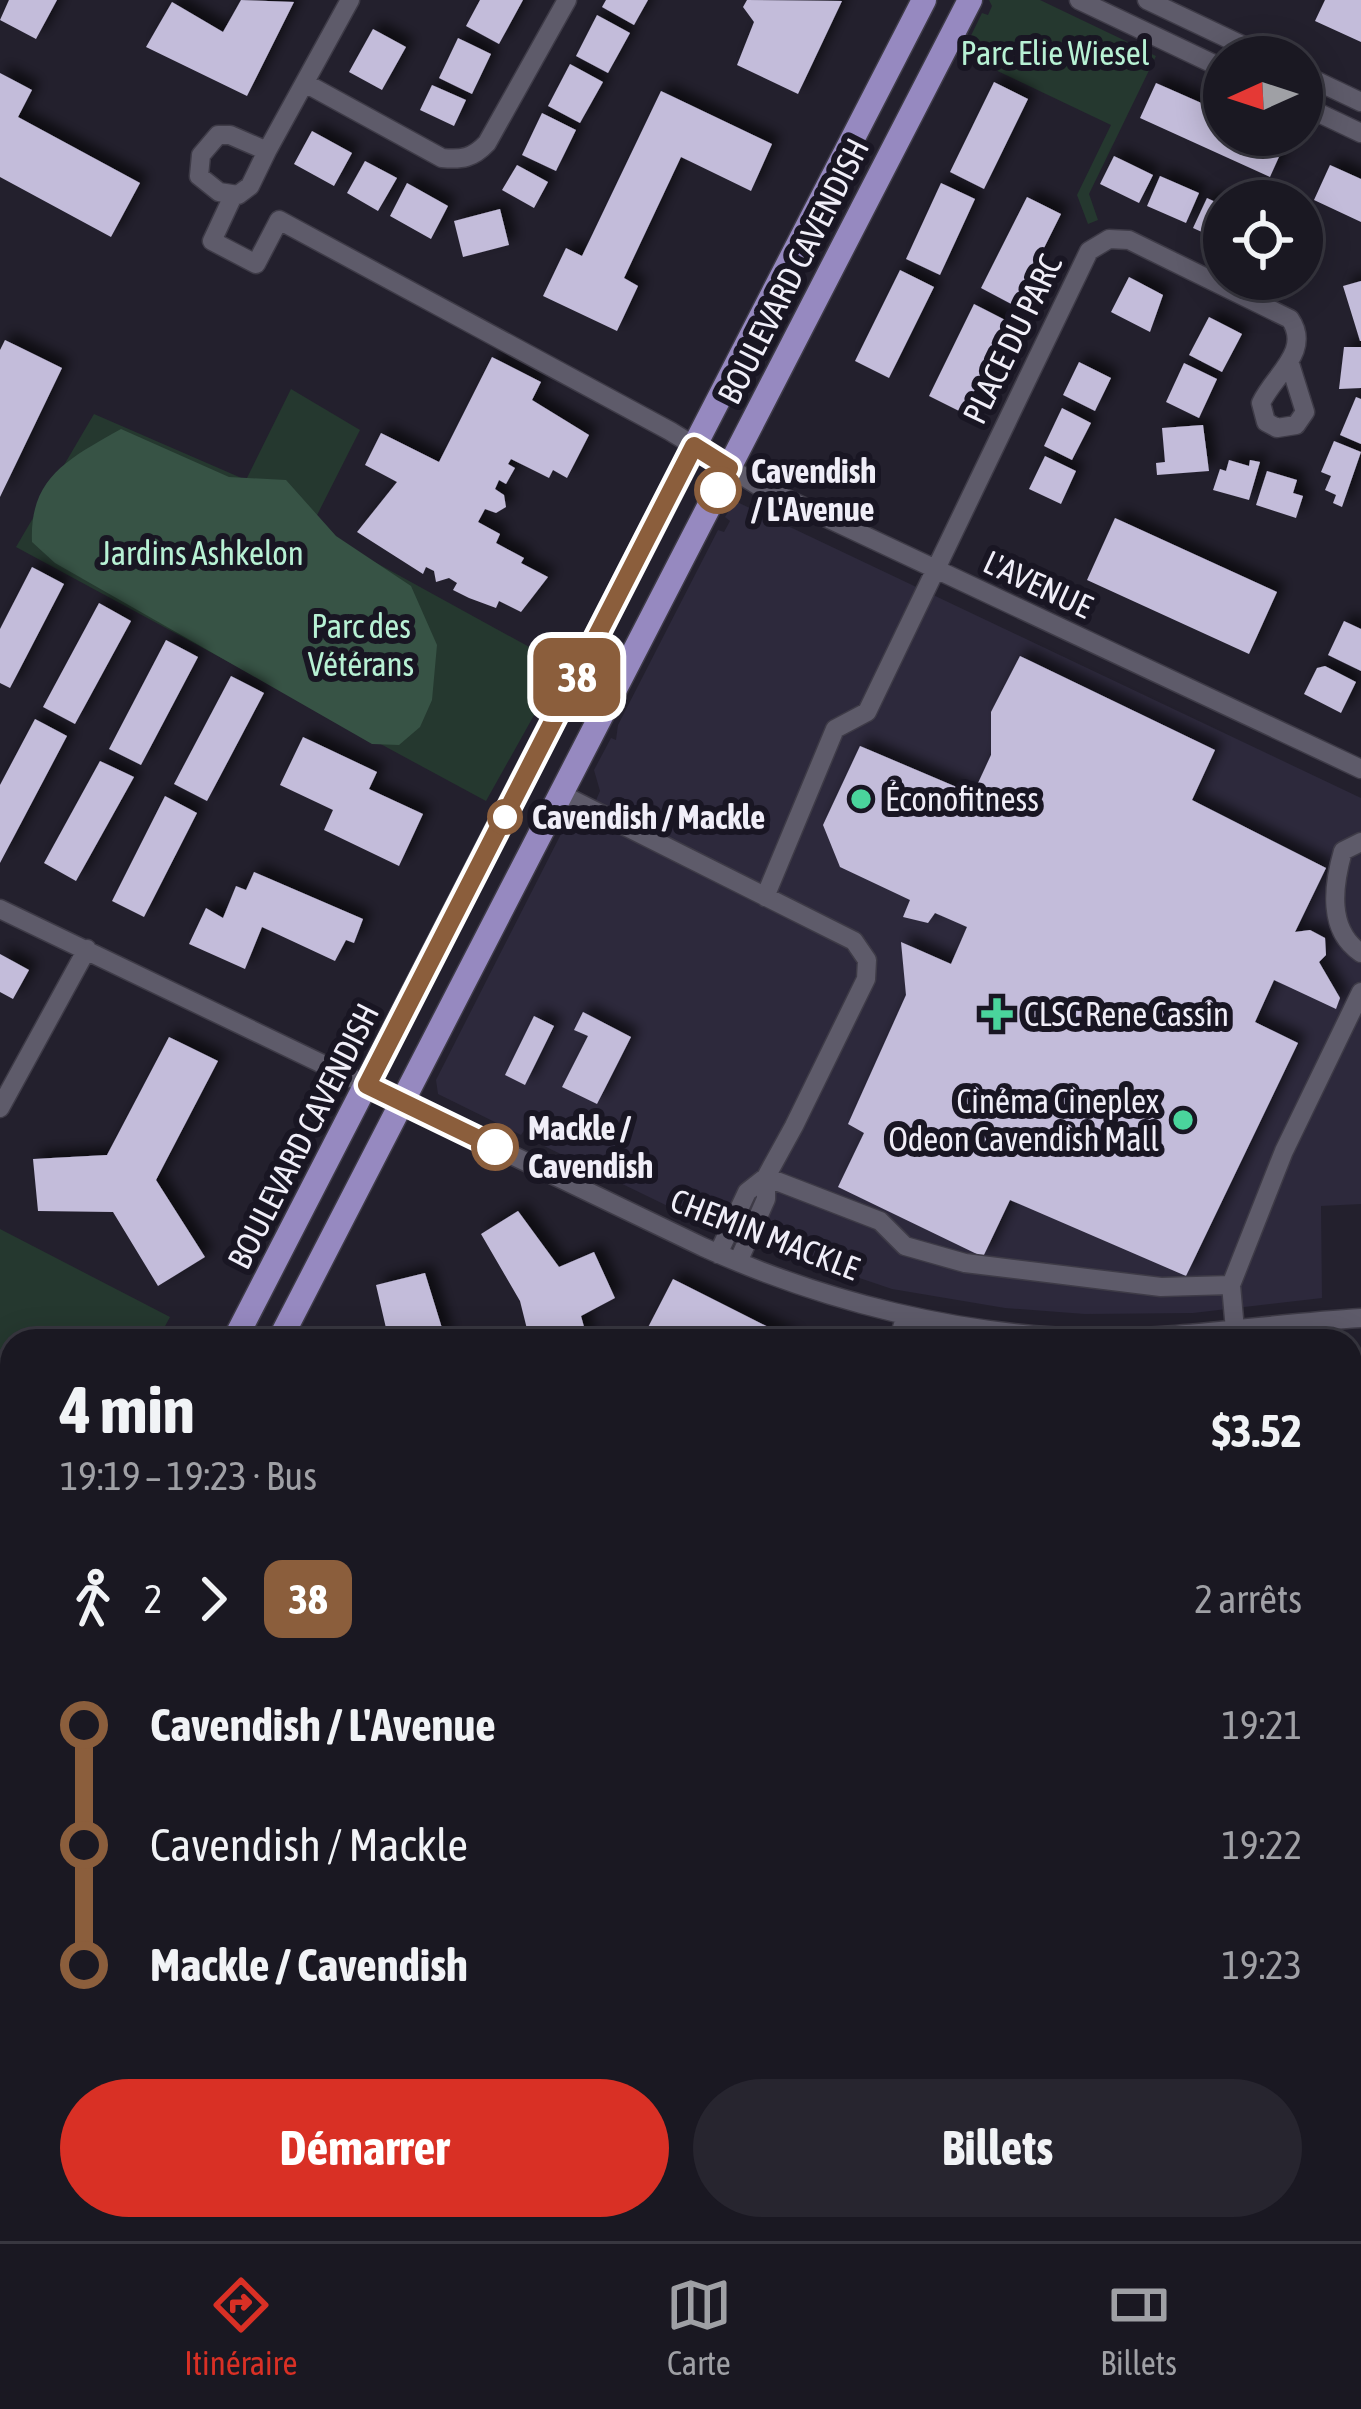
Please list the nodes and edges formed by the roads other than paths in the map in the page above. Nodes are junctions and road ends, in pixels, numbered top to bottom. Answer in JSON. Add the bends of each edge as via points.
{"nodes":[{"id":1,"x":350,"y":0,"type":"edge"},
{"id":2,"x":567,"y":0,"type":"edge"},
{"id":3,"x":924,"y":0,"type":"edge"},
{"id":4,"x":970,"y":0,"type":"edge"},
{"id":5,"x":1078,"y":0,"type":"edge"},
{"id":6,"x":1148,"y":0,"type":"edge"},
{"id":7,"x":1223,"y":36,"type":"edge"},
{"id":8,"x":1203,"y":59,"type":"edge"},
{"id":9,"x":305,"y":82,"type":"junction"},
{"id":10,"x":1323,"y":84,"type":"edge"},
{"id":11,"x":1361,"y":102,"type":"edge"},
{"id":12,"x":1323,"y":115,"type":"edge"},
{"id":13,"x":1361,"y":133,"type":"edge"},
{"id":14,"x":267,"y":152,"type":"junction"},
{"id":15,"x":233,"y":196,"type":"junction"},
{"id":16,"x":1291,"y":364,"type":"dead end"},
{"id":17,"x":694,"y":446,"type":"junction"},
{"id":18,"x":729,"y":468,"type":"junction"},
{"id":19,"x":935,"y":570,"type":"junction"},
{"id":20,"x":1361,"y":769,"type":"edge"},
{"id":21,"x":561,"y":794,"type":"junction"},
{"id":22,"x":1361,"y":842,"type":"edge"},
{"id":23,"x":765,"y":897,"type":"junction"},
{"id":24,"x":0,"y":908,"type":"edge"},
{"id":25,"x":87,"y":950,"type":"junction"},
{"id":26,"x":1361,"y":953,"type":"edge"},
{"id":27,"x":1361,"y":992,"type":"edge"},
{"id":28,"x":367,"y":1085,"type":"junction"},
{"id":29,"x":403,"y":1102,"type":"junction"},
{"id":30,"x":0,"y":1108,"type":"edge"},
{"id":31,"x":766,"y":1177,"type":"junction"},
{"id":32,"x":718,"y":1254,"type":"junction"},
{"id":33,"x":738,"y":1262,"type":"junction"},
{"id":34,"x":1231,"y":1285,"type":"junction"},
{"id":35,"x":906,"y":1315,"type":"junction"},
{"id":36,"x":1361,"y":1318,"type":"edge"},
{"id":37,"x":240,"y":1329,"type":"edge"},
{"id":38,"x":285,"y":1329,"type":"edge"},
{"id":39,"x":902,"y":1329,"type":"edge"},
{"id":40,"x":993,"y":1329,"type":"edge"},
{"id":41,"x":1235,"y":1329,"type":"edge"},
{"id":42,"x":1246,"y":1329,"type":"edge"}],
"edges":[{"from":1,"to":9,"type":"street"},
{"from":2,"to":9,"type":"street","via":[[487,142],[460,160],[442,158]]},
{"from":3,"to":17,"type":"main road","name":"BOULEVARD CAVENDISH"},
{"from":4,"to":18,"type":"main road","name":"BOULEVARD CAVENDISH"},
{"from":5,"to":8,"type":"street"},
{"from":6,"to":7,"type":"street"},
{"from":9,"to":14,"type":"street"},
{"from":10,"to":11,"type":"street"},
{"from":12,"to":13,"type":"street"},
{"from":14,"to":15,"type":"street","via":[[250,186]]},
{"from":14,"to":15,"type":"street","via":[[225,134],[206,145],[199,176]]},
{"from":15,"to":17,"type":"street","name":"L'AVENUE","via":[[212,241],[256,264],[279,220]]},
{"from":16,"to":19,"type":"street","name":"PLACE DU PARC","via":[[1297,331],[1282,313],[1129,240],[1097,244],[1079,265]]},
{"from":17,"to":18,"type":"street","name":"L'AVENUE"},
{"from":17,"to":28,"type":"main road","name":"BOULEVARD CAVENDISH"},
{"from":18,"to":19,"type":"street","name":"L'AVENUE"},
{"from":18,"to":21,"type":"main road","name":"BOULEVARD CAVENDISH"},
{"from":19,"to":20,"type":"street","name":"L'AVENUE"},
{"from":19,"to":23,"type":"street","via":[[867,712],[835,729]]},
{"from":21,"to":23,"type":"street"},
{"from":21,"to":29,"type":"main road","name":"BOULEVARD CAVENDISH"},
{"from":22,"to":26,"type":"street","via":[[1343,851],[1333,884],[1347,942]]},
{"from":23,"to":31,"type":"street","via":[[854,941],[867,960],[866,979]]},
{"from":24,"to":25,"type":"street","name":"CHEMIN MACKLE"},
{"from":25,"to":28,"type":"street","name":"CHEMIN MACKLE"},
{"from":25,"to":30,"type":"street"},
{"from":27,"to":34,"type":"street"},
{"from":28,"to":29,"type":"street","name":"CHEMIN MACKLE"},
{"from":28,"to":37,"type":"main road","name":"BOULEVARD CAVENDISH"},
{"from":29,"to":32,"type":"street","name":"CHEMIN MACKLE"},
{"from":29,"to":38,"type":"main road","name":"BOULEVARD CAVENDISH"},
{"from":31,"to":32,"type":"street","via":[[747,1192]]},
{"from":31,"to":33,"type":"street","via":[[766,1199]]},
{"from":31,"to":34,"type":"street","via":[[880,1221],[905,1246],[965,1263],[1161,1287]]},
{"from":32,"to":33,"type":"street","name":"CHEMIN MACKLE"},
{"from":33,"to":35,"type":"street","name":"CHEMIN MACKLE"},
{"from":34,"to":41,"type":"street"},
{"from":35,"to":39,"type":"street"},
{"from":35,"to":40,"type":"street","name":"CHEMIN MACKLE"},
{"from":36,"to":42,"type":"street","name":"CHEMIN MACKLE"}]}
